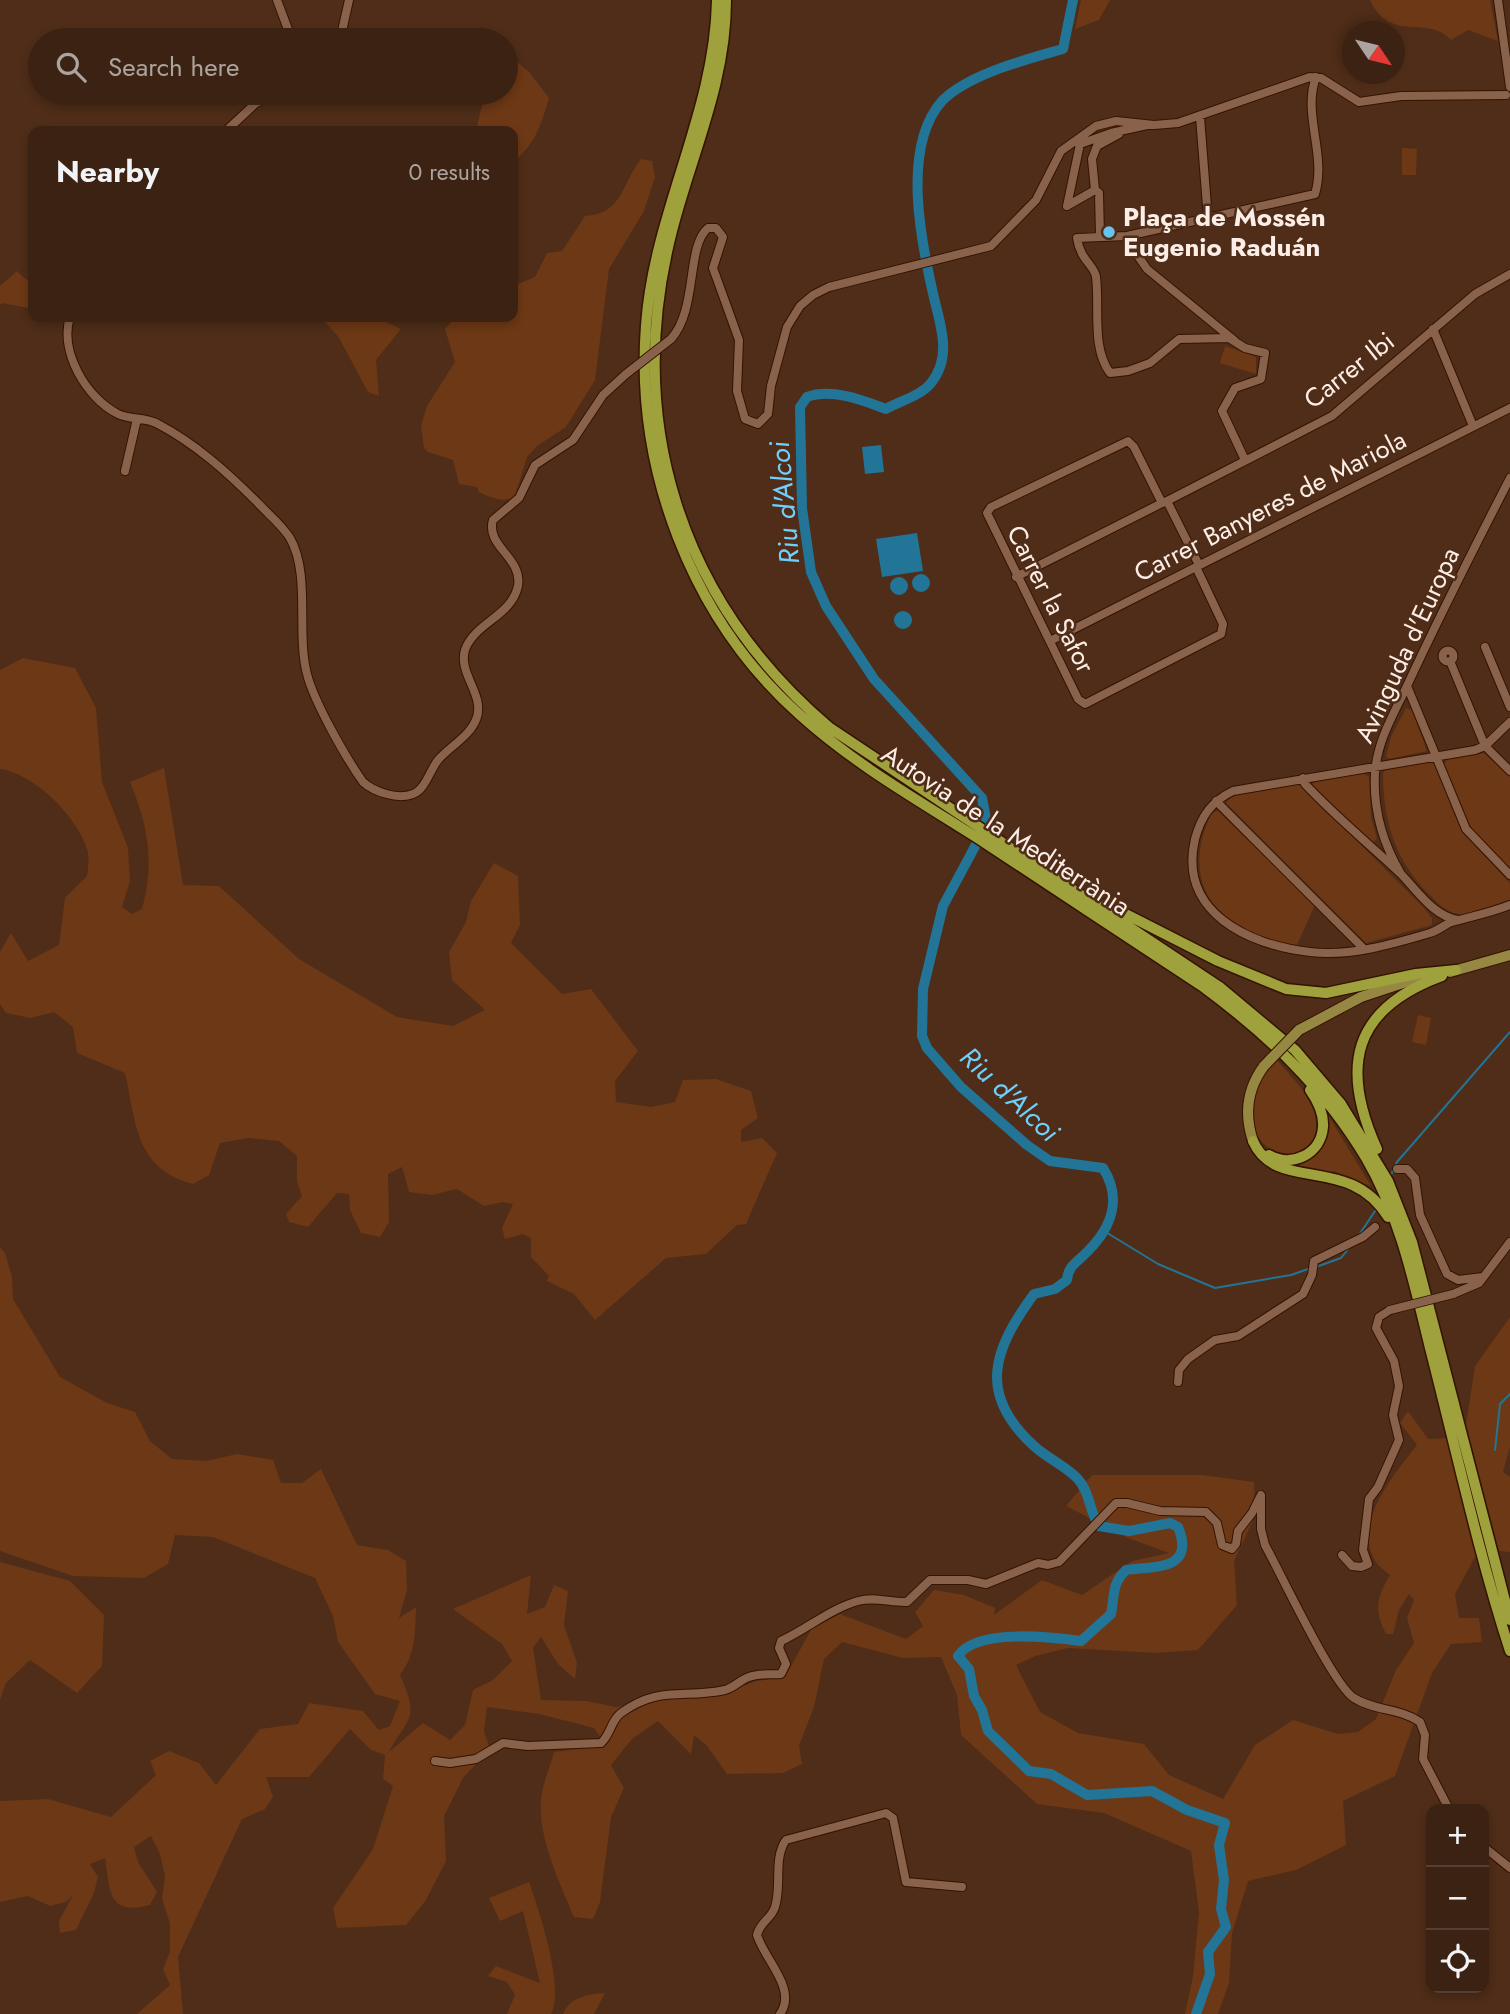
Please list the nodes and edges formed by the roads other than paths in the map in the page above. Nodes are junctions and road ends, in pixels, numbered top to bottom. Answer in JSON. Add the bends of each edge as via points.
{"nodes":[{"id":1,"x":277,"y":0,"type":"edge"},
{"id":2,"x":349,"y":0,"type":"edge"},
{"id":3,"x":717,"y":0,"type":"edge"},
{"id":4,"x":726,"y":0,"type":"edge"},
{"id":5,"x":1498,"y":0,"type":"edge"},
{"id":6,"x":288,"y":28,"type":"edge"},
{"id":7,"x":343,"y":28,"type":"edge"},
{"id":8,"x":1316,"y":77,"type":"junction"},
{"id":9,"x":1509,"y":95,"type":"edge"},
{"id":10,"x":254,"y":105,"type":"edge"},
{"id":11,"x":1200,"y":117,"type":"junction"},
{"id":12,"x":1150,"y":124,"type":"junction"},
{"id":13,"x":231,"y":126,"type":"edge"},
{"id":14,"x":1128,"y":130,"type":"junction"},
{"id":15,"x":699,"y":132,"type":"junction"},
{"id":16,"x":1096,"y":190,"type":"junction"},
{"id":17,"x":1208,"y":219,"type":"junction"},
{"id":18,"x":1100,"y":236,"type":"junction"},
{"id":19,"x":1125,"y":236,"type":"junction"},
{"id":20,"x":1510,"y":274,"type":"edge"},
{"id":21,"x":69,"y":322,"type":"edge"},
{"id":22,"x":1433,"y":329,"type":"junction"},
{"id":23,"x":1235,"y":341,"type":"junction"},
{"id":24,"x":1510,"y":408,"type":"edge"},
{"id":25,"x":137,"y":419,"type":"junction"},
{"id":26,"x":1473,"y":426,"type":"junction"},
{"id":27,"x":1245,"y":460,"type":"junction"},
{"id":28,"x":125,"y":471,"type":"dead end"},
{"id":29,"x":1510,"y":478,"type":"edge"},
{"id":30,"x":1165,"y":502,"type":"junction"},
{"id":31,"x":1198,"y":566,"type":"junction"},
{"id":32,"x":1016,"y":577,"type":"junction"},
{"id":33,"x":1050,"y":641,"type":"junction"},
{"id":34,"x":1485,"y":646,"type":"dead end"},
{"id":35,"x":1450,"y":661,"type":"dead end"},
{"id":36,"x":1407,"y":686,"type":"junction"},
{"id":37,"x":787,"y":696,"type":"junction"},
{"id":38,"x":1510,"y":707,"type":"edge"},
{"id":39,"x":1510,"y":722,"type":"edge"},
{"id":40,"x":1485,"y":746,"type":"junction"},
{"id":41,"x":1437,"y":757,"type":"junction"},
{"id":42,"x":1376,"y":765,"type":"junction"},
{"id":43,"x":1510,"y":771,"type":"edge"},
{"id":44,"x":1303,"y":778,"type":"junction"},
{"id":45,"x":1216,"y":801,"type":"junction"},
{"id":46,"x":1401,"y":874,"type":"junction"},
{"id":47,"x":1510,"y":875,"type":"edge"},
{"id":48,"x":1081,"y":897,"type":"junction"},
{"id":49,"x":1510,"y":905,"type":"edge"},
{"id":50,"x":1460,"y":921,"type":"junction"},
{"id":51,"x":1364,"y":949,"type":"junction"},
{"id":52,"x":1510,"y":955,"type":"edge"},
{"id":53,"x":1456,"y":970,"type":"junction"},
{"id":54,"x":1289,"y":1059,"type":"junction"},
{"id":55,"x":1253,"y":1141,"type":"junction"},
{"id":56,"x":1397,"y":1169,"type":"dead end"},
{"id":57,"x":1388,"y":1181,"type":"junction"},
{"id":58,"x":1375,"y":1227,"type":"dead end"},
{"id":59,"x":1510,"y":1242,"type":"edge"},
{"id":60,"x":1406,"y":1257,"type":"junction"},
{"id":61,"x":1483,"y":1277,"type":"junction"},
{"id":62,"x":1178,"y":1382,"type":"dead end"},
{"id":63,"x":1455,"y":1422,"type":"junction"},
{"id":64,"x":1342,"y":1555,"type":"dead end"},
{"id":65,"x":1494,"y":1579,"type":"junction"},
{"id":66,"x":1510,"y":1620,"type":"edge"},
{"id":67,"x":1510,"y":1651,"type":"edge"},
{"id":68,"x":435,"y":1761,"type":"dead end"},
{"id":69,"x":1446,"y":1804,"type":"edge"},
{"id":70,"x":1489,"y":1851,"type":"edge"},
{"id":71,"x":1510,"y":1868,"type":"edge"},
{"id":72,"x":962,"y":1887,"type":"dead end"},
{"id":73,"x":780,"y":2014,"type":"edge"}],
"edges":[{"from":1,"to":6,"type":"street"},
{"from":2,"to":7,"type":"street"},
{"from":3,"to":15,"type":"highway","name":"Autovia de la Mediterrània","via":[[713,58]]},
{"from":4,"to":15,"type":"highway","name":"Autovia de la Mediterrània","via":[[719,76]]},
{"from":5,"to":9,"type":"street"},
{"from":8,"to":9,"type":"street","via":[[1359,102],[1407,96]]},
{"from":8,"to":11,"type":"street"},
{"from":8,"to":17,"type":"street","via":[[1310,92],[1319,156],[1315,194]]},
{"from":10,"to":13,"type":"street"},
{"from":11,"to":12,"type":"street"},
{"from":11,"to":17,"type":"street"},
{"from":12,"to":14,"type":"street"},
{"from":12,"to":25,"type":"street","bridge":true,"via":[[1110,122],[1080,134],[1057,156],[1036,200],[985,249],[829,288],[804,302],[787,327],[768,414],[758,424],[745,419],[738,398],[739,340],[714,274],[723,237],[716,228],[705,230],[687,312],[671,339],[603,395],[573,440],[535,465],[519,498],[493,520],[493,534],[519,578],[510,604],[466,649],[465,666],[477,717],[413,794],[378,792],[363,782],[311,684],[305,659],[299,563],[288,536],[221,467],[159,424]]},
{"from":14,"to":16,"type":"street","via":[[1097,146],[1092,159]]},
{"from":14,"to":16,"type":"street","via":[[1085,141],[1078,148],[1067,206]]},
{"from":15,"to":37,"type":"highway","name":"Autovia de la Mediterrània","via":[[659,246],[648,302],[644,377],[651,443],[669,514],[706,598],[750,661]]},
{"from":16,"to":18,"type":"street"},
{"from":17,"to":19,"type":"street"},
{"from":18,"to":19,"type":"street"},
{"from":18,"to":23,"type":"street","via":[[1077,238],[1081,256],[1096,274],[1100,358],[1110,373],[1150,363],[1175,340]]},
{"from":19,"to":23,"type":"street","via":[[1147,269]]},
{"from":20,"to":22,"type":"street","name":"Carrer Ibi","via":[[1475,294]]},
{"from":21,"to":25,"type":"street","via":[[67,338],[90,393],[115,412]]},
{"from":22,"to":26,"type":"street"},
{"from":22,"to":27,"type":"street","name":"Carrer Ibi","via":[[1332,416]]},
{"from":23,"to":27,"type":"street","via":[[1266,357],[1261,379],[1235,388],[1222,411]]},
{"from":24,"to":26,"type":"street","name":"Carrer Banyeres de Mariola"},
{"from":25,"to":28,"type":"street"},
{"from":26,"to":31,"type":"street","name":"Carrer Banyeres de Mariola"},
{"from":27,"to":30,"type":"street","name":"Carrer Ibi"},
{"from":29,"to":36,"type":"street","name":"Avinguda d'Europa"},
{"from":30,"to":31,"type":"street"},
{"from":30,"to":32,"type":"street","name":"Carrer Ibi"},
{"from":30,"to":32,"type":"street","name":"Carrer la Safor","via":[[1131,442],[1124,440],[988,510],[987,518]]},
{"from":31,"to":33,"type":"street","name":"Carrer Banyeres de Mariola"},
{"from":31,"to":33,"type":"street","name":"Carrer la Safor","via":[[1223,624],[1219,637],[1084,704],[1077,699]]},
{"from":32,"to":33,"type":"street","name":"Carrer la Safor"},
{"from":34,"to":38,"type":"street"},
{"from":35,"to":40,"type":"street"},
{"from":36,"to":41,"type":"street"},
{"from":36,"to":42,"type":"street","name":"Avinguda d'Europa","via":[[1383,737]]},
{"from":37,"to":48,"type":"highway","name":"Autovia de la Mediterrània","via":[[868,756]]},
{"from":37,"to":48,"type":"highway","name":"Autovia de la Mediterrània","via":[[807,721],[868,767]]},
{"from":39,"to":40,"type":"street"},
{"from":40,"to":41,"type":"street"},
{"from":40,"to":43,"type":"street"},
{"from":41,"to":42,"type":"street"},
{"from":41,"to":47,"type":"street","via":[[1470,835]]},
{"from":42,"to":44,"type":"street"},
{"from":42,"to":46,"type":"street","name":"Avinguda d'Europa","via":[[1377,814]]},
{"from":44,"to":45,"type":"street","via":[[1245,787]]},
{"from":44,"to":46,"type":"street","via":[[1346,826]]},
{"from":45,"to":51,"type":"street"},
{"from":45,"to":51,"type":"street","via":[[1201,822],[1193,852],[1195,886],[1210,910],[1237,929],[1273,944],[1310,953]]},
{"from":46,"to":50,"type":"street","via":[[1443,916]]},
{"from":48,"to":53,"type":"highway","via":[[1286,989],[1326,993]]},
{"from":48,"to":54,"type":"highway","name":"Autovia de la Mediterrània","via":[[1243,1016]]},
{"from":48,"to":57,"type":"highway","name":"Autovia de la Mediterrània","via":[[1221,988],[1295,1051],[1354,1122]]},
{"from":49,"to":50,"type":"street"},
{"from":50,"to":51,"type":"street"},
{"from":52,"to":53,"type":"main road"},
{"from":53,"to":55,"type":"main road","bridge":true,"via":[[1361,997],[1299,1030],[1254,1083],[1248,1106]]},
{"from":53,"to":57,"type":"highway","via":[[1396,997],[1375,1020],[1363,1045],[1357,1074],[1359,1101]]},
{"from":54,"to":55,"type":"highway","via":[[1320,1110],[1321,1136],[1311,1152],[1290,1160],[1274,1158]]},
{"from":54,"to":60,"type":"highway","name":"Autovia de la Mediterrània","via":[[1341,1119],[1366,1158],[1391,1210]]},
{"from":55,"to":60,"type":"highway","via":[[1282,1168],[1333,1177],[1369,1194],[1391,1223]]},
{"from":56,"to":61,"type":"street","via":[[1406,1169],[1415,1178],[1420,1214],[1447,1274],[1458,1280]]},
{"from":57,"to":63,"type":"highway","name":"Autovia de la Mediterrània","via":[[1412,1242]]},
{"from":58,"to":62,"type":"street","via":[[1314,1261],[1309,1283],[1296,1299],[1238,1336],[1215,1340],[1185,1362]]},
{"from":59,"to":61,"type":"street"},
{"from":60,"to":63,"type":"highway","name":"Autovia de la Mediterrània"},
{"from":61,"to":64,"type":"street","bridge":true,"via":[[1470,1288],[1379,1317],[1376,1328],[1394,1361],[1399,1385],[1393,1415],[1399,1440],[1369,1499],[1363,1550],[1367,1564],[1352,1566]]},
{"from":63,"to":65,"type":"highway","name":"Autovia de la Mediterrània"},
{"from":65,"to":66,"type":"highway","name":"Autovia de la Mediterrània"},
{"from":65,"to":67,"type":"highway","name":"Autovia de la Mediterrània"},
{"from":68,"to":69,"type":"street","via":[[476,1759],[500,1743],[597,1745],[609,1736],[620,1713],[650,1697],[723,1690],[749,1676],[781,1674],[786,1664],[781,1641],[854,1603],[908,1601],[930,1580],[986,1584],[1038,1563],[1054,1564],[1077,1547],[1111,1506],[1121,1502],[1160,1511],[1199,1510],[1217,1523],[1222,1545],[1228,1550],[1236,1544],[1257,1497],[1262,1496],[1265,1545],[1333,1676],[1356,1700],[1420,1722],[1425,1735],[1423,1759]]},
{"from":70,"to":71,"type":"street"},
{"from":72,"to":73,"type":"street","via":[[906,1882],[893,1818],[887,1813],[786,1840],[775,1907],[757,1935],[784,1989]]}]}
